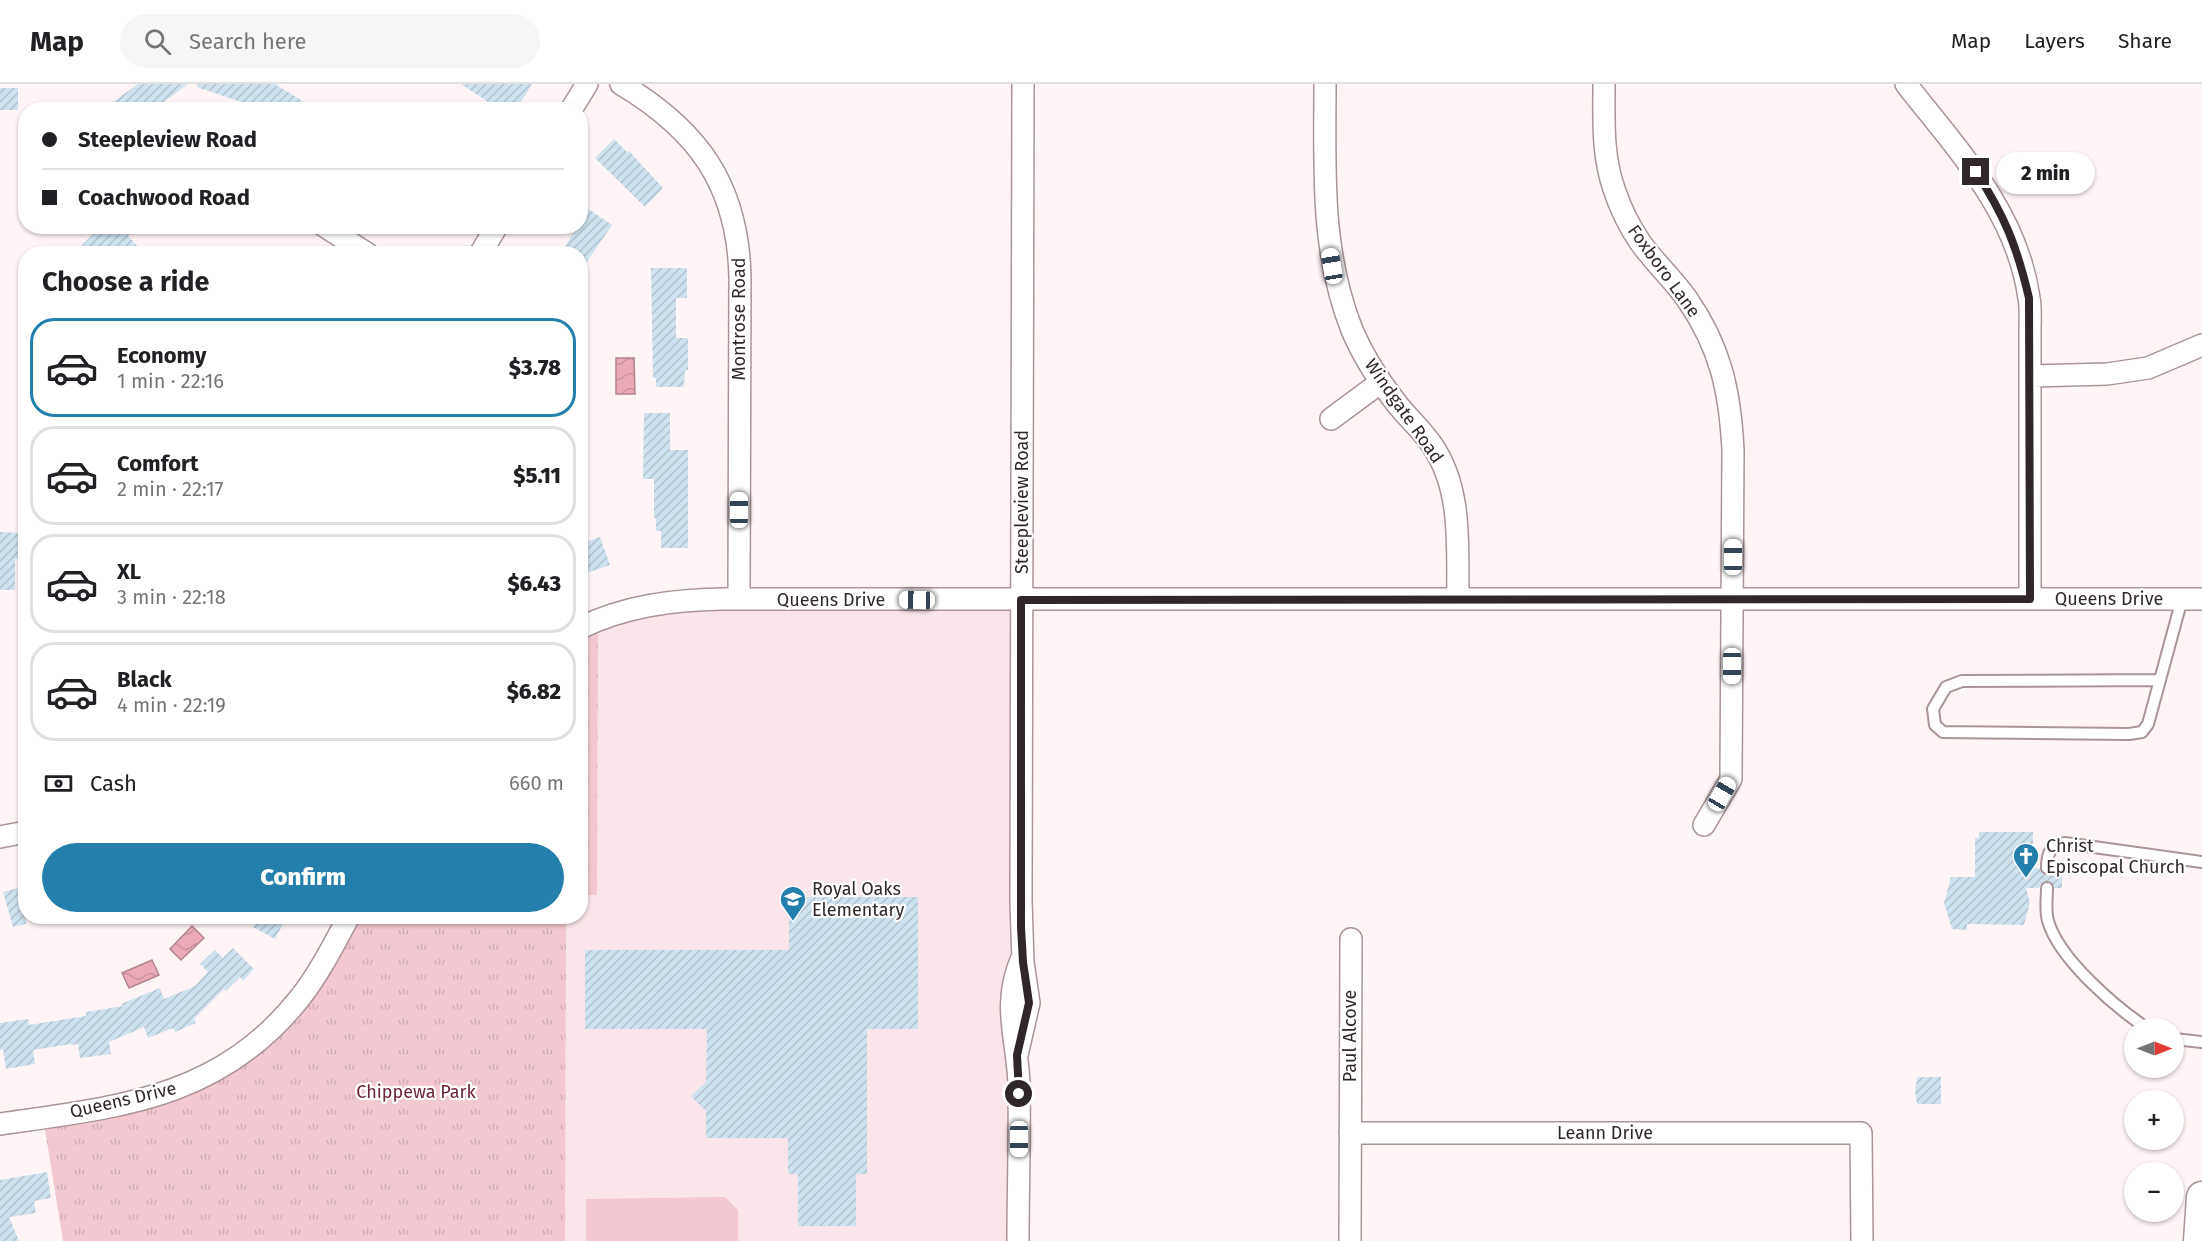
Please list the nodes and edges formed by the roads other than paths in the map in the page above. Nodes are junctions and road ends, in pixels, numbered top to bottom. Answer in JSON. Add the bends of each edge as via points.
{"nodes":[{"id":1,"x":587,"y":84,"type":"edge"},
{"id":2,"x":621,"y":84,"type":"edge"},
{"id":3,"x":1023,"y":84,"type":"edge"},
{"id":4,"x":1325,"y":84,"type":"edge"},
{"id":5,"x":1604,"y":84,"type":"edge"},
{"id":6,"x":1906,"y":84,"type":"edge"},
{"id":7,"x":576,"y":102,"type":"edge"},
{"id":8,"x":337,"y":234,"type":"edge"},
{"id":9,"x":355,"y":246,"type":"edge"},
{"id":10,"x":2202,"y":345,"type":"edge"},
{"id":11,"x":2030,"y":376,"type":"junction"},
{"id":12,"x":1381,"y":382,"type":"junction"},
{"id":13,"x":1331,"y":418,"type":"dead end"},
{"id":14,"x":739,"y":599,"type":"junction"},
{"id":15,"x":1458,"y":599,"type":"junction"},
{"id":16,"x":2030,"y":599,"type":"junction"},
{"id":17,"x":2192,"y":599,"type":"edge"},
{"id":18,"x":1021,"y":600,"type":"junction"},
{"id":19,"x":1732,"y":600,"type":"junction"},
{"id":20,"x":588,"y":625,"type":"edge"},
{"id":21,"x":2160,"y":680,"type":"junction"},
{"id":22,"x":1704,"y":825,"type":"dead end"},
{"id":23,"x":18,"y":834,"type":"edge"},
{"id":24,"x":0,"y":837,"type":"edge"},
{"id":25,"x":2202,"y":862,"type":"edge"},
{"id":26,"x":2047,"y":868,"type":"dead end"},
{"id":27,"x":2047,"y":888,"type":"dead end"},
{"id":28,"x":344,"y":924,"type":"edge"},
{"id":29,"x":1351,"y":939,"type":"dead end"},
{"id":30,"x":2134,"y":1018,"type":"edge"},
{"id":31,"x":2184,"y":1040,"type":"edge"},
{"id":32,"x":2202,"y":1042,"type":"edge"},
{"id":33,"x":0,"y":1124,"type":"edge"},
{"id":34,"x":1350,"y":1133,"type":"junction"},
{"id":35,"x":2202,"y":1197,"type":"edge"},
{"id":36,"x":1018,"y":1241,"type":"edge"},
{"id":37,"x":1350,"y":1241,"type":"edge"},
{"id":38,"x":1862,"y":1241,"type":"edge"},
{"id":39,"x":2199,"y":1241,"type":"edge"}],
"edges":[{"from":1,"to":7,"type":"street"},
{"from":2,"to":14,"type":"street","name":"Montrose Road","via":[[663,111],[692,141],[716,177],[734,226],[740,256]]},
{"from":3,"to":18,"type":"street","name":"Steepleview Road"},
{"from":4,"to":12,"type":"street","name":"Windgate Road","via":[[1325,204],[1332,266],[1353,332]]},
{"from":5,"to":19,"type":"street","name":"Foxboro Lane","via":[[1605,158],[1614,189],[1641,243],[1700,320],[1723,372],[1731,409],[1733,450]]},
{"from":6,"to":11,"type":"street","via":[[1976,172],[2011,233],[2029,298]]},
{"from":8,"to":9,"type":"street"},
{"from":10,"to":11,"type":"street","via":[[2148,368],[2108,374]]},
{"from":11,"to":16,"type":"street"},
{"from":12,"to":13,"type":"street"},
{"from":12,"to":15,"type":"street","name":"Windgate Road","via":[[1427,439],[1444,468],[1457,514]]},
{"from":14,"to":18,"type":"street","name":"Queens Drive"},
{"from":14,"to":20,"type":"street","name":"Queens Drive","via":[[645,606]]},
{"from":15,"to":18,"type":"street","name":"Queens Drive"},
{"from":15,"to":19,"type":"street","name":"Queens Drive"},
{"from":16,"to":17,"type":"street","name":"Queens Drive"},
{"from":16,"to":19,"type":"street","name":"Queens Drive"},
{"from":17,"to":21,"type":"lane"},
{"from":18,"to":36,"type":"street","name":"Steepleview Road","via":[[1022,957],[1029,1003],[1017,1055]]},
{"from":19,"to":22,"type":"street","name":"Foxboro Lane","via":[[1731,778]]},
{"from":21,"to":21,"type":"lane","via":[[1962,681],[1946,687],[1933,709],[1935,725],[1943,732],[2142,732],[2148,724]]},
{"from":23,"to":24,"type":"street"},
{"from":25,"to":26,"type":"lane","via":[[2059,843],[2051,849]]},
{"from":27,"to":30,"type":"lane","via":[[2049,923],[2068,956],[2109,999]]},
{"from":28,"to":33,"type":"street","name":"Queens Drive","via":[[300,998],[268,1034],[227,1065],[190,1084],[140,1100]]},
{"from":29,"to":34,"type":"street","name":"Paul Alcove"},
{"from":31,"to":32,"type":"lane"},
{"from":34,"to":37,"type":"street","name":"Paul Alcove"},
{"from":34,"to":38,"type":"street","name":"Leann Drive","via":[[1861,1133]]},
{"from":35,"to":39,"type":"street"}]}
